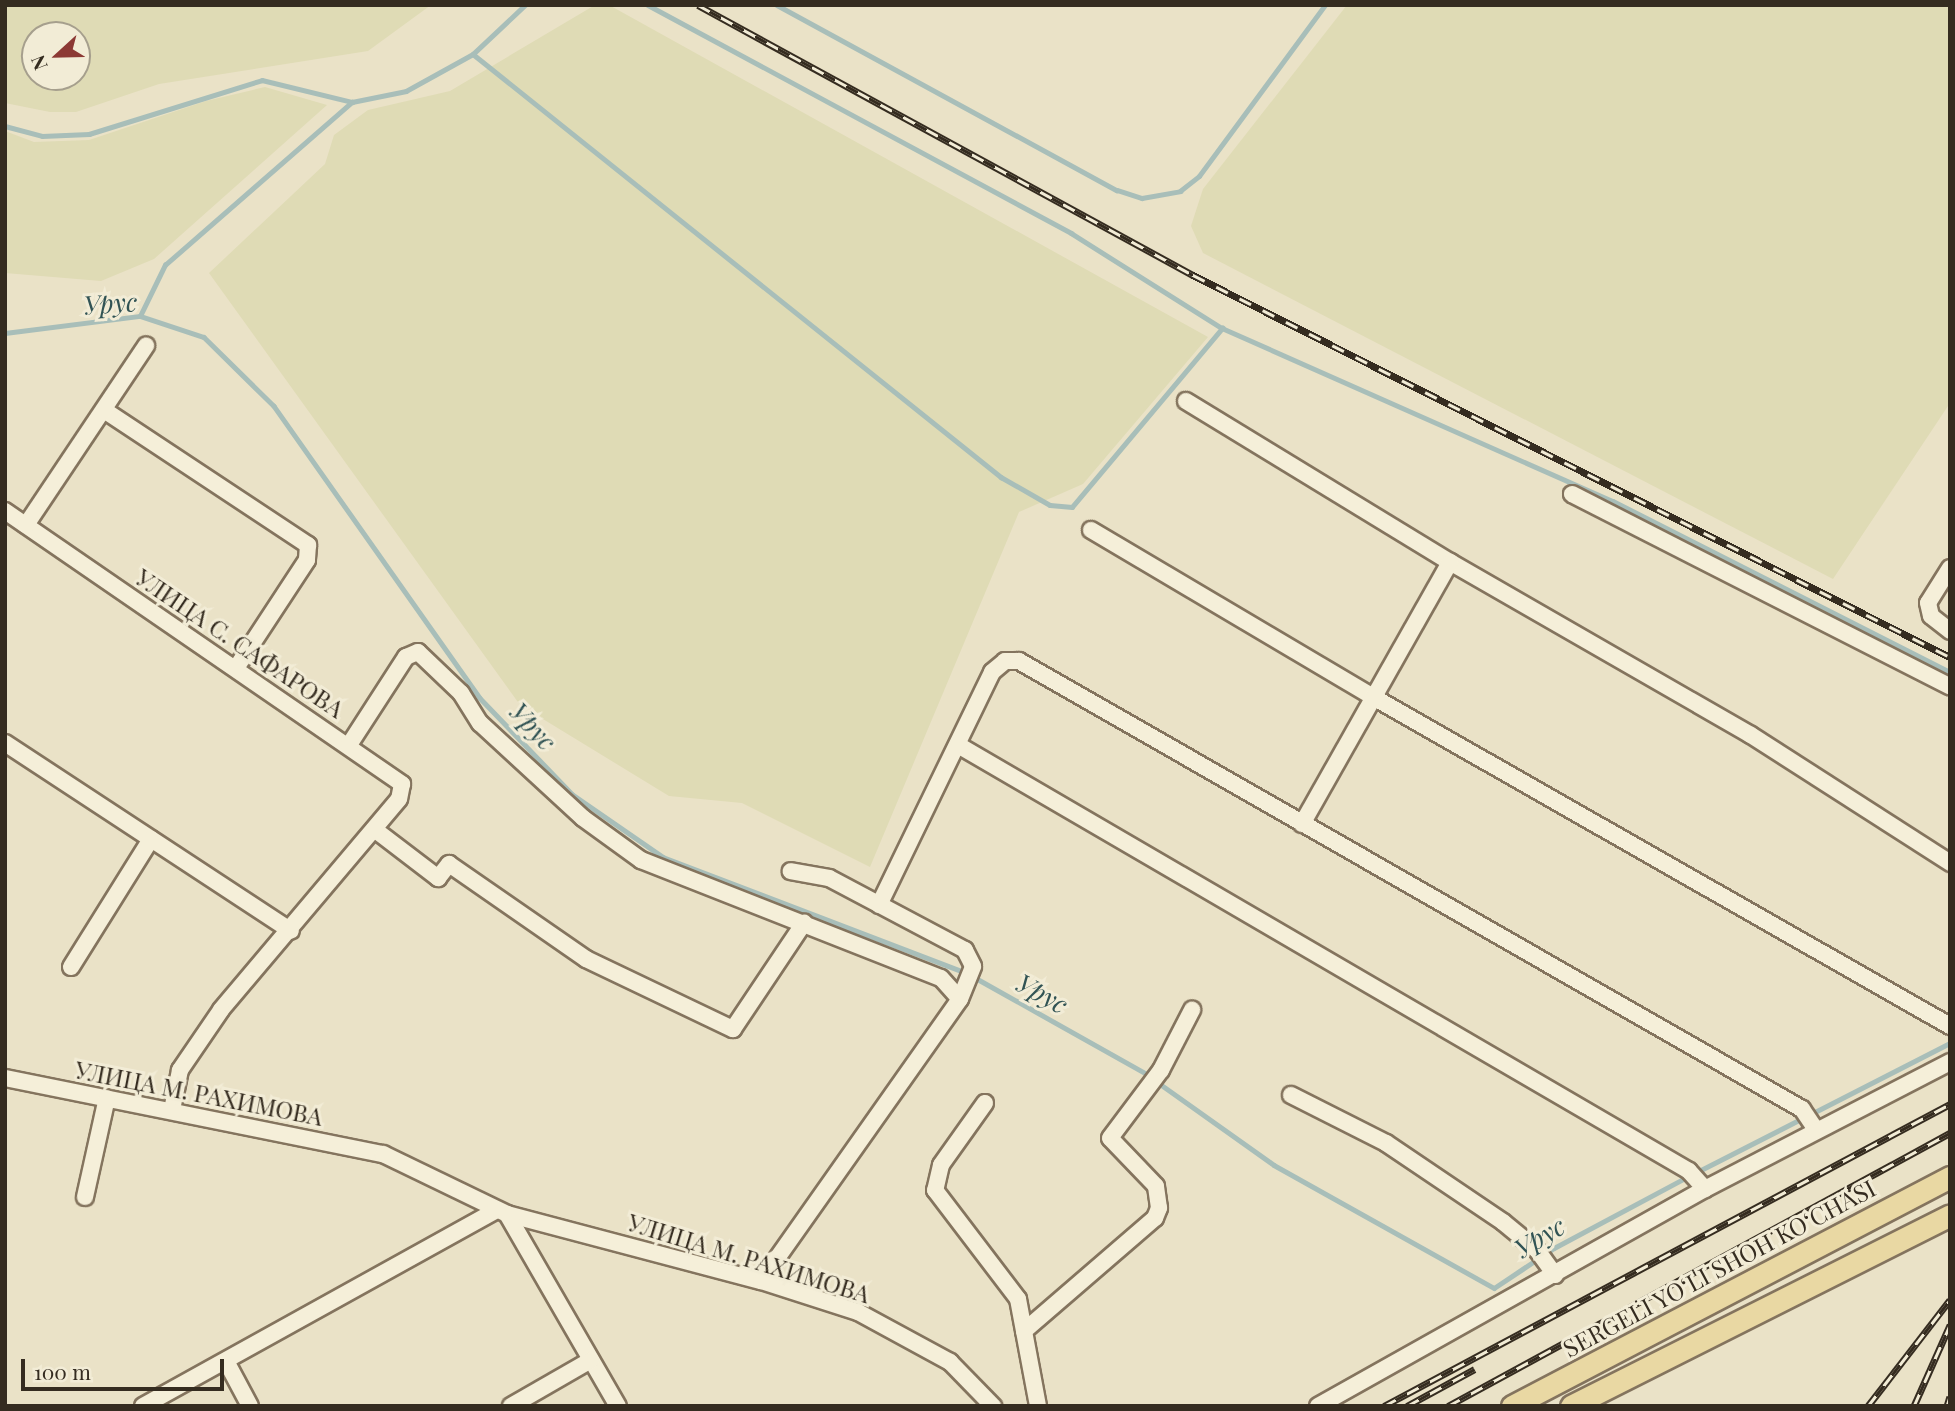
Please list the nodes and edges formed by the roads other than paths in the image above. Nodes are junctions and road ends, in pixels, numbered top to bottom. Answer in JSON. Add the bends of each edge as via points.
{"nodes":[{"id":1,"x":146,"y":346,"type":"dead end"},
{"id":2,"x":1186,"y":401,"type":"dead end"},
{"id":3,"x":104,"y":410,"type":"junction"},
{"id":4,"x":1572,"y":494,"type":"dead end"},
{"id":5,"x":5,"y":511,"type":"edge"},
{"id":6,"x":26,"y":525,"type":"junction"},
{"id":7,"x":1091,"y":530,"type":"dead end"},
{"id":8,"x":1450,"y":562,"type":"junction"},
{"id":9,"x":1950,"y":568,"type":"edge"},
{"id":10,"x":1950,"y":631,"type":"edge"},
{"id":11,"x":236,"y":668,"type":"junction"},
{"id":12,"x":1950,"y":687,"type":"edge"},
{"id":13,"x":1373,"y":696,"type":"junction"},
{"id":14,"x":349,"y":745,"type":"junction"},
{"id":15,"x":958,"y":745,"type":"junction"},
{"id":16,"x":10,"y":746,"type":"edge"},
{"id":17,"x":5,"y":764,"type":"edge"},
{"id":18,"x":1302,"y":824,"type":"junction"},
{"id":19,"x":374,"y":829,"type":"junction"},
{"id":20,"x":151,"y":839,"type":"junction"},
{"id":21,"x":1950,"y":863,"type":"edge"},
{"id":22,"x":791,"y":871,"type":"dead end"},
{"id":23,"x":880,"y":905,"type":"junction"},
{"id":24,"x":804,"y":923,"type":"junction"},
{"id":25,"x":291,"y":931,"type":"junction"},
{"id":26,"x":71,"y":967,"type":"dead end"},
{"id":27,"x":960,"y":999,"type":"junction"},
{"id":28,"x":1192,"y":1010,"type":"dead end"},
{"id":29,"x":1950,"y":1026,"type":"edge"},
{"id":30,"x":1950,"y":1062,"type":"edge"},
{"id":31,"x":5,"y":1078,"type":"edge"},
{"id":32,"x":1291,"y":1095,"type":"dead end"},
{"id":33,"x":107,"y":1098,"type":"junction"},
{"id":34,"x":985,"y":1103,"type":"dead end"},
{"id":35,"x":172,"y":1110,"type":"junction"},
{"id":36,"x":1816,"y":1130,"type":"junction"},
{"id":37,"x":1950,"y":1177,"type":"edge"},
{"id":38,"x":1698,"y":1180,"type":"junction"},
{"id":39,"x":85,"y":1196,"type":"dead end"},
{"id":40,"x":502,"y":1212,"type":"junction"},
{"id":41,"x":1950,"y":1215,"type":"edge"},
{"id":42,"x":1546,"y":1262,"type":"junction"},
{"id":43,"x":761,"y":1281,"type":"junction"},
{"id":44,"x":1024,"y":1331,"type":"junction"},
{"id":45,"x":592,"y":1360,"type":"junction"},
{"id":46,"x":226,"y":1361,"type":"junction"},
{"id":47,"x":142,"y":1406,"type":"edge"},
{"id":48,"x":250,"y":1406,"type":"edge"},
{"id":49,"x":511,"y":1406,"type":"edge"},
{"id":50,"x":618,"y":1406,"type":"edge"},
{"id":51,"x":993,"y":1406,"type":"edge"},
{"id":52,"x":1038,"y":1406,"type":"edge"},
{"id":53,"x":1318,"y":1406,"type":"edge"},
{"id":54,"x":1512,"y":1406,"type":"edge"},
{"id":55,"x":1570,"y":1406,"type":"edge"}],
"edges":[{"from":1,"to":3,"type":"street"},
{"from":2,"to":8,"type":"street"},
{"from":3,"to":6,"type":"street"},
{"from":3,"to":11,"type":"street","via":[[309,545],[307,560]]},
{"from":4,"to":12,"type":"street"},
{"from":5,"to":6,"type":"street","name":"УЛИЦА С. САФАРОВА"},
{"from":6,"to":11,"type":"street","name":"УЛИЦА С. САФАРОВА"},
{"from":7,"to":13,"type":"street"},
{"from":8,"to":13,"type":"street"},
{"from":8,"to":21,"type":"street","via":[[1751,734]]},
{"from":9,"to":10,"type":"street","via":[[1928,603],[1935,621]]},
{"from":11,"to":14,"type":"street","name":"УЛИЦА С. САФАРОВА"},
{"from":13,"to":18,"type":"street"},
{"from":13,"to":29,"type":"street"},
{"from":14,"to":19,"type":"street","name":"УЛИЦА С. САФАРОВА","via":[[402,784],[399,799]]},
{"from":14,"to":24,"type":"street","via":[[407,657],[418,652],[461,693],[480,723],[583,818],[641,860]]},
{"from":15,"to":18,"type":"street","via":[[992,672],[1012,660]]},
{"from":15,"to":23,"type":"street"},
{"from":15,"to":38,"type":"street"},
{"from":16,"to":17,"type":"street"},
{"from":16,"to":20,"type":"street"},
{"from":18,"to":36,"type":"street","via":[[1802,1110]]},
{"from":19,"to":24,"type":"street","via":[[438,877],[449,864],[586,959],[733,1029]]},
{"from":19,"to":25,"type":"street","name":"УЛИЦА С. САФАРОВА"},
{"from":20,"to":25,"type":"street"},
{"from":20,"to":26,"type":"street"},
{"from":22,"to":23,"type":"street","via":[[829,878]]},
{"from":23,"to":27,"type":"street","via":[[972,957]]},
{"from":24,"to":27,"type":"street","via":[[941,978]]},
{"from":25,"to":35,"type":"street","name":"УЛИЦА С. САФАРОВА","via":[[221,1010],[180,1070]]},
{"from":27,"to":43,"type":"street"},
{"from":28,"to":44,"type":"street","via":[[1161,1070],[1110,1138],[1156,1186],[1160,1208],[1155,1219]]},
{"from":30,"to":36,"type":"street"},
{"from":31,"to":33,"type":"street","name":"УЛИЦА М. РАХИМОВА"},
{"from":32,"to":42,"type":"street","via":[[1386,1143]]},
{"from":33,"to":35,"type":"street","name":"УЛИЦА М. РАХИМОВА"},
{"from":33,"to":39,"type":"street"},
{"from":34,"to":44,"type":"street","via":[[941,1165],[935,1190],[1018,1299]]},
{"from":35,"to":40,"type":"street","name":"УЛИЦА М. РАХИМОВА","via":[[383,1154]]},
{"from":36,"to":38,"type":"street"},
{"from":37,"to":54,"type":"main road","name":"SERGELI YO‘LI SHOH KO‘CHASI"},
{"from":38,"to":42,"type":"street"},
{"from":40,"to":43,"type":"street","name":"УЛИЦА М. РАХИМОВА"},
{"from":40,"to":45,"type":"street"},
{"from":40,"to":46,"type":"street"},
{"from":41,"to":55,"type":"main road"},
{"from":42,"to":53,"type":"street"},
{"from":43,"to":51,"type":"street","name":"УЛИЦА М. РАХИМОВА","via":[[858,1312],[906,1335],[950,1362]]},
{"from":44,"to":52,"type":"street"},
{"from":45,"to":49,"type":"street"},
{"from":45,"to":50,"type":"street"},
{"from":46,"to":47,"type":"street"},
{"from":46,"to":48,"type":"street"}]}
